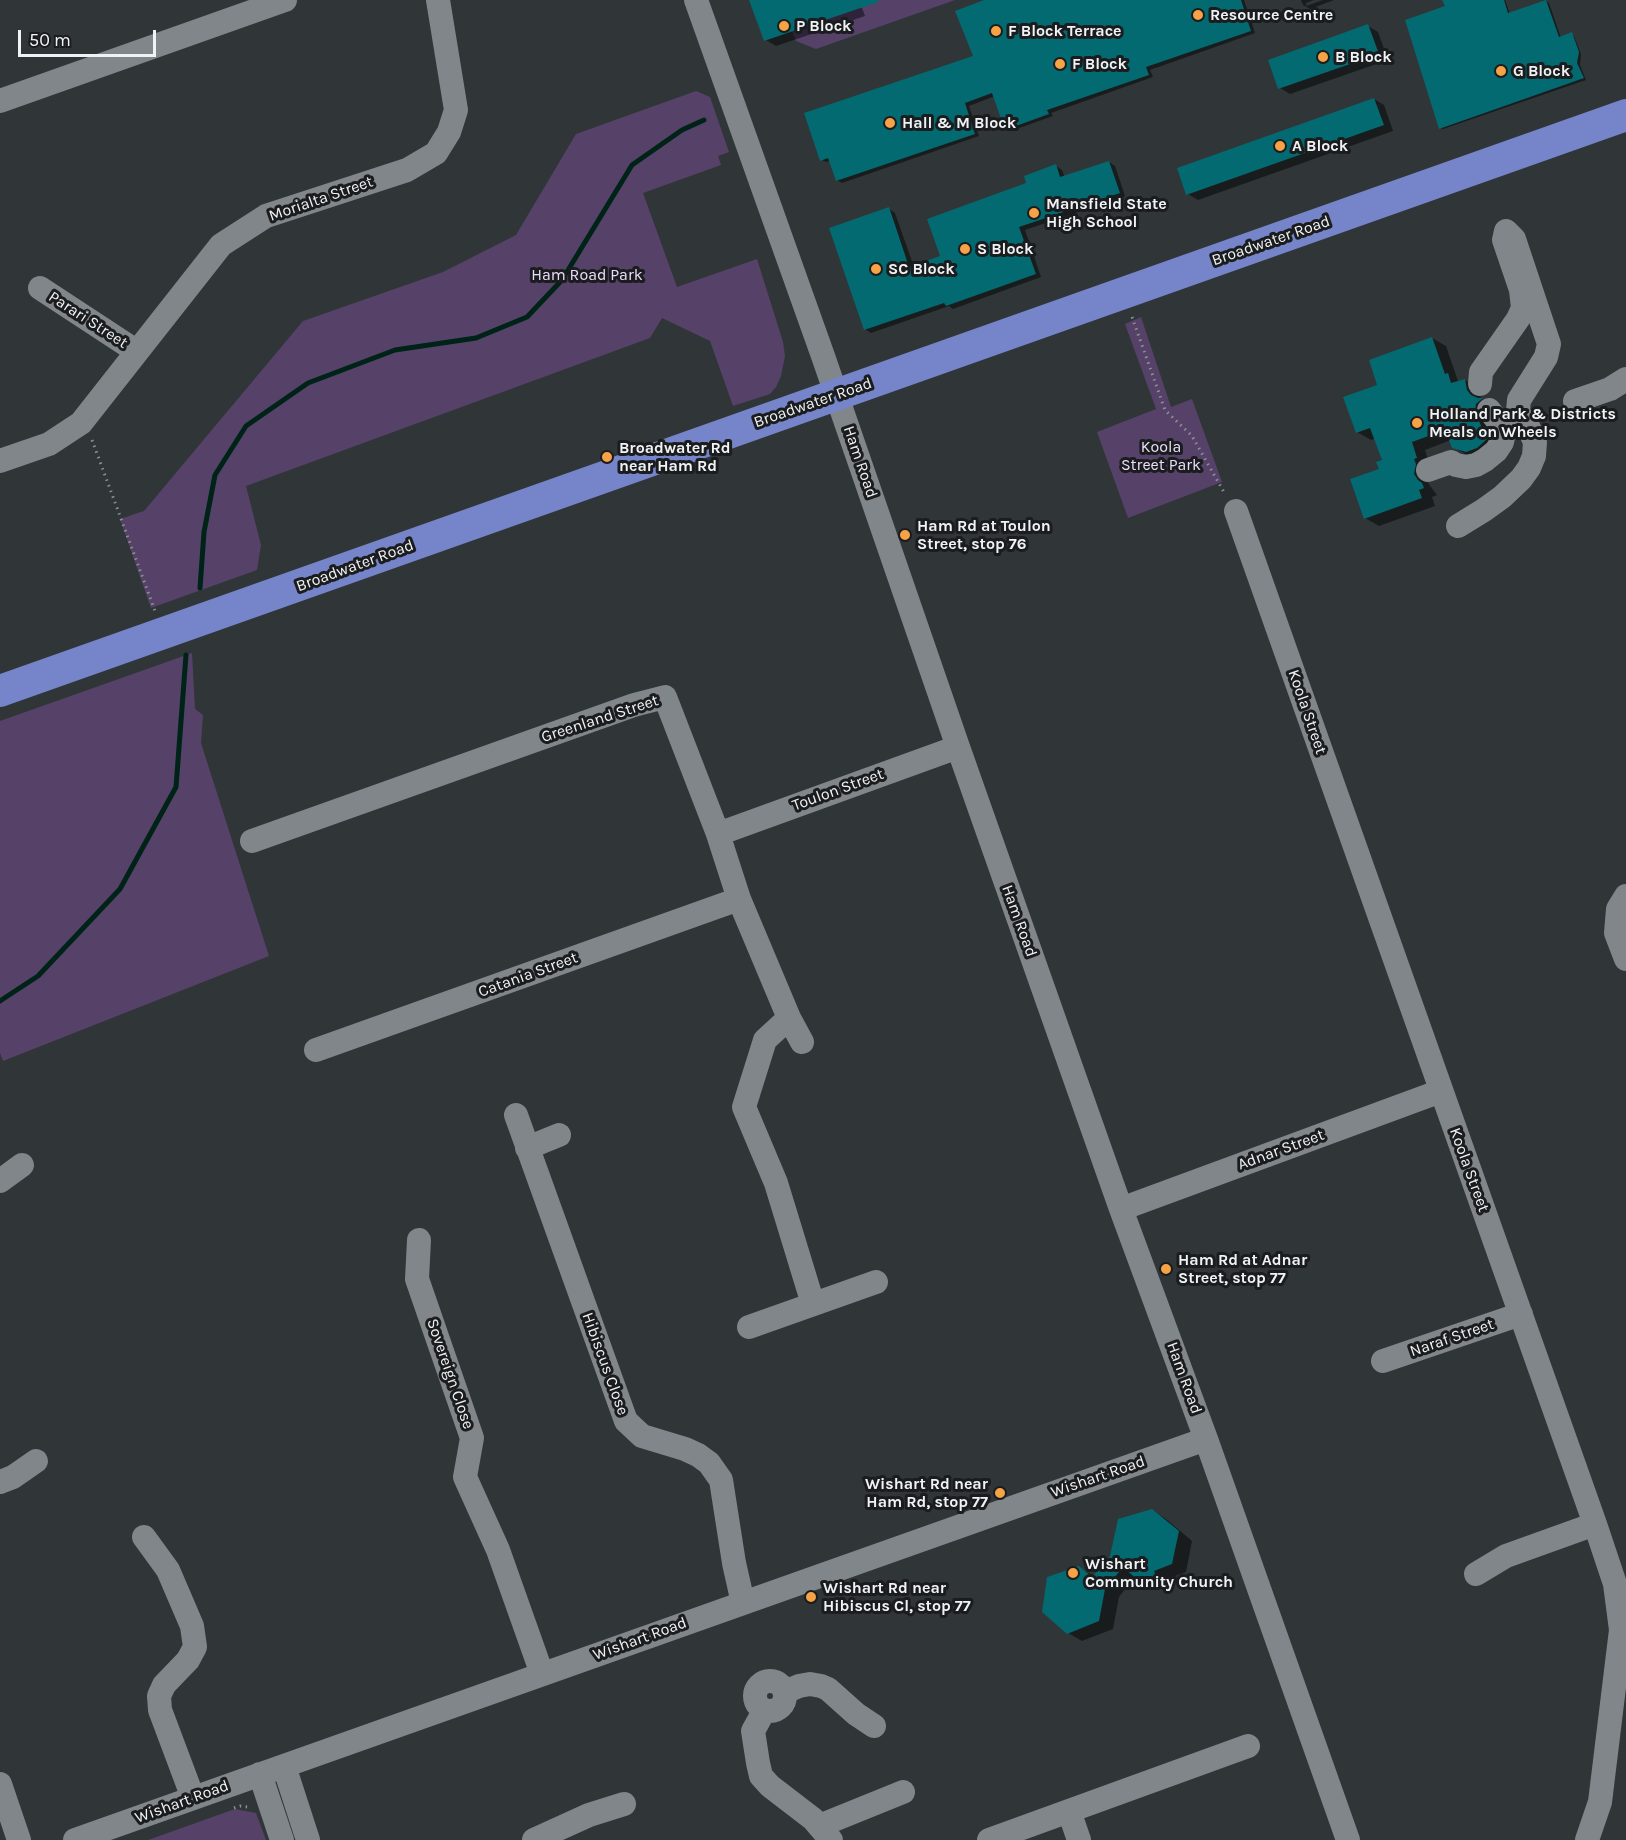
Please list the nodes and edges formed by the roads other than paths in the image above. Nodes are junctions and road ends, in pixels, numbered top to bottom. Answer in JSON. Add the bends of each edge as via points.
{"nodes":[{"id":1,"x":285,"y":0,"type":"edge"},
{"id":2,"x":438,"y":0,"type":"edge"},
{"id":3,"x":696,"y":0,"type":"edge"},
{"id":4,"x":0,"y":101,"type":"edge"},
{"id":5,"x":1626,"y":116,"type":"edge"},
{"id":6,"x":40,"y":288,"type":"dead end"},
{"id":7,"x":136,"y":351,"type":"junction"},
{"id":8,"x":1626,"y":379,"type":"edge"},
{"id":9,"x":1480,"y":384,"type":"dead end"},
{"id":10,"x":837,"y":394,"type":"junction"},
{"id":11,"x":1575,"y":401,"type":"dead end"},
{"id":12,"x":1504,"y":416,"type":"junction"},
{"id":13,"x":0,"y":461,"type":"edge"},
{"id":14,"x":1428,"y":470,"type":"dead end"},
{"id":15,"x":1236,"y":511,"type":"road end"},
{"id":16,"x":1458,"y":526,"type":"dead end"},
{"id":17,"x":0,"y":691,"type":"edge"},
{"id":18,"x":958,"y":747,"type":"junction"},
{"id":19,"x":718,"y":834,"type":"junction"},
{"id":20,"x":252,"y":841,"type":"dead end"},
{"id":21,"x":1626,"y":896,"type":"edge"},
{"id":22,"x":739,"y":899,"type":"junction"},
{"id":23,"x":1626,"y":959,"type":"edge"},
{"id":24,"x":789,"y":1018,"type":"junction"},
{"id":25,"x":802,"y":1042,"type":"dead end"},
{"id":26,"x":316,"y":1050,"type":"dead end"},
{"id":27,"x":1441,"y":1092,"type":"junction"},
{"id":28,"x":516,"y":1115,"type":"dead end"},
{"id":29,"x":559,"y":1135,"type":"dead end"},
{"id":30,"x":527,"y":1148,"type":"junction"},
{"id":31,"x":22,"y":1165,"type":"dead end"},
{"id":32,"x":0,"y":1181,"type":"edge"},
{"id":33,"x":1121,"y":1209,"type":"junction"},
{"id":34,"x":419,"y":1240,"type":"dead end"},
{"id":35,"x":876,"y":1282,"type":"dead end"},
{"id":36,"x":813,"y":1304,"type":"junction"},
{"id":37,"x":1521,"y":1314,"type":"junction"},
{"id":38,"x":749,"y":1327,"type":"dead end"},
{"id":39,"x":1383,"y":1361,"type":"dead end"},
{"id":40,"x":1206,"y":1439,"type":"junction"},
{"id":41,"x":36,"y":1461,"type":"dead end"},
{"id":42,"x":0,"y":1482,"type":"edge"},
{"id":43,"x":1595,"y":1524,"type":"junction"},
{"id":44,"x":144,"y":1537,"type":"dead end"},
{"id":45,"x":1476,"y":1574,"type":"dead end"},
{"id":46,"x":743,"y":1603,"type":"junction"},
{"id":47,"x":542,"y":1674,"type":"junction"},
{"id":48,"x":874,"y":1726,"type":"dead end"},
{"id":49,"x":1248,"y":1746,"type":"dead end"},
{"id":50,"x":284,"y":1766,"type":"junction"},
{"id":51,"x":260,"y":1774,"type":"junction"},
{"id":52,"x":0,"y":1784,"type":"edge"},
{"id":53,"x":903,"y":1792,"type":"dead end"},
{"id":54,"x":193,"y":1798,"type":"junction"},
{"id":55,"x":624,"y":1804,"type":"dead end"},
{"id":56,"x":1069,"y":1811,"type":"junction"},
{"id":57,"x":825,"y":1833,"type":"edge"},
{"id":58,"x":20,"y":1840,"type":"edge"},
{"id":59,"x":75,"y":1840,"type":"edge"},
{"id":60,"x":282,"y":1840,"type":"edge"},
{"id":61,"x":308,"y":1840,"type":"edge"},
{"id":62,"x":534,"y":1840,"type":"edge"},
{"id":63,"x":989,"y":1840,"type":"edge"},
{"id":64,"x":1079,"y":1840,"type":"edge"},
{"id":65,"x":1348,"y":1840,"type":"edge"},
{"id":66,"x":1587,"y":1840,"type":"edge"}],
"edges":[{"from":1,"to":4,"type":"street"},
{"from":2,"to":7,"type":"street","name":"Morialta Street","via":[[456,110],[436,153],[407,170],[266,216],[221,244]]},
{"from":3,"to":10,"type":"street","name":"Ham Road"},
{"from":5,"to":10,"type":"main road","name":"Broadwater Road"},
{"from":6,"to":7,"type":"street","name":"Parari Street"},
{"from":7,"to":13,"type":"street","name":"Morialta Street","via":[[81,423],[49,444]]},
{"from":8,"to":11,"type":"street"},
{"from":9,"to":12,"type":"street","via":[[1480,372],[1523,308],[1504,240],[1506,231],[1514,239],[1549,344],[1546,357]]},
{"from":10,"to":17,"type":"main road","name":"Broadwater Road"},
{"from":10,"to":18,"type":"street","name":"Ham Road"},
{"from":12,"to":14,"type":"street","via":[[1502,442],[1485,460],[1466,467],[1451,462]]},
{"from":12,"to":16,"type":"street","via":[[1526,422],[1536,442],[1529,468],[1502,497]]},
{"from":15,"to":27,"type":"street","name":"Koola Street"},
{"from":18,"to":19,"type":"street","name":"Toulon Street"},
{"from":18,"to":33,"type":"street","name":"Ham Road"},
{"from":19,"to":20,"type":"street","name":"Greenland Street","via":[[665,697]]},
{"from":19,"to":22,"type":"street","name":"Greenland Street"},
{"from":21,"to":23,"type":"street","via":[[1618,909],[1616,933]]},
{"from":22,"to":24,"type":"street","name":"Greenland Street"},
{"from":22,"to":26,"type":"street","name":"Catania Street"},
{"from":24,"to":25,"type":"street","name":"Greenland Street"},
{"from":24,"to":36,"type":"street","via":[[765,1040],[744,1107],[776,1183]]},
{"from":27,"to":33,"type":"street","name":"Adnar Street"},
{"from":27,"to":37,"type":"street","name":"Koola Street"},
{"from":28,"to":30,"type":"street","name":"Hibiscus Close"},
{"from":29,"to":30,"type":"street"},
{"from":30,"to":46,"type":"street","name":"Hibiscus Close","via":[[626,1421],[642,1436],[699,1455],[721,1480]]},
{"from":31,"to":32,"type":"street"},
{"from":33,"to":40,"type":"street","name":"Ham Road"},
{"from":34,"to":47,"type":"street","name":"Sovereign Close","via":[[417,1279],[472,1438],[465,1477],[498,1550]]},
{"from":35,"to":36,"type":"street"},
{"from":36,"to":38,"type":"street"},
{"from":37,"to":39,"type":"street","name":"Naraf Street"},
{"from":37,"to":43,"type":"street","name":"Koola Street"},
{"from":40,"to":46,"type":"street","name":"Wishart Road"},
{"from":40,"to":65,"type":"street","name":"Ham Road"},
{"from":41,"to":42,"type":"street"},
{"from":43,"to":45,"type":"street","via":[[1506,1556]]},
{"from":43,"to":66,"type":"street","name":"Koola Street","via":[[1615,1584],[1621,1630],[1600,1802]]},
{"from":44,"to":54,"type":"street","via":[[168,1570],[192,1626],[195,1647],[159,1696],[160,1710]]},
{"from":46,"to":47,"type":"street","name":"Wishart Road"},
{"from":47,"to":50,"type":"street","name":"Wishart Road"},
{"from":48,"to":57,"type":"street","via":[[820,1686],[810,1684],[786,1692],[776,1681],[770,1681],[760,1684],[755,1694],[764,1711],[753,1731],[761,1776]]},
{"from":49,"to":56,"type":"street"},
{"from":50,"to":51,"type":"street","name":"Wishart Road"},
{"from":50,"to":61,"type":"street"},
{"from":51,"to":54,"type":"street","name":"Wishart Road"},
{"from":51,"to":60,"type":"street"},
{"from":52,"to":58,"type":"street"},
{"from":53,"to":57,"type":"street"},
{"from":54,"to":59,"type":"street","name":"Wishart Road"},
{"from":55,"to":62,"type":"street"},
{"from":56,"to":63,"type":"street"},
{"from":56,"to":64,"type":"street"}]}
